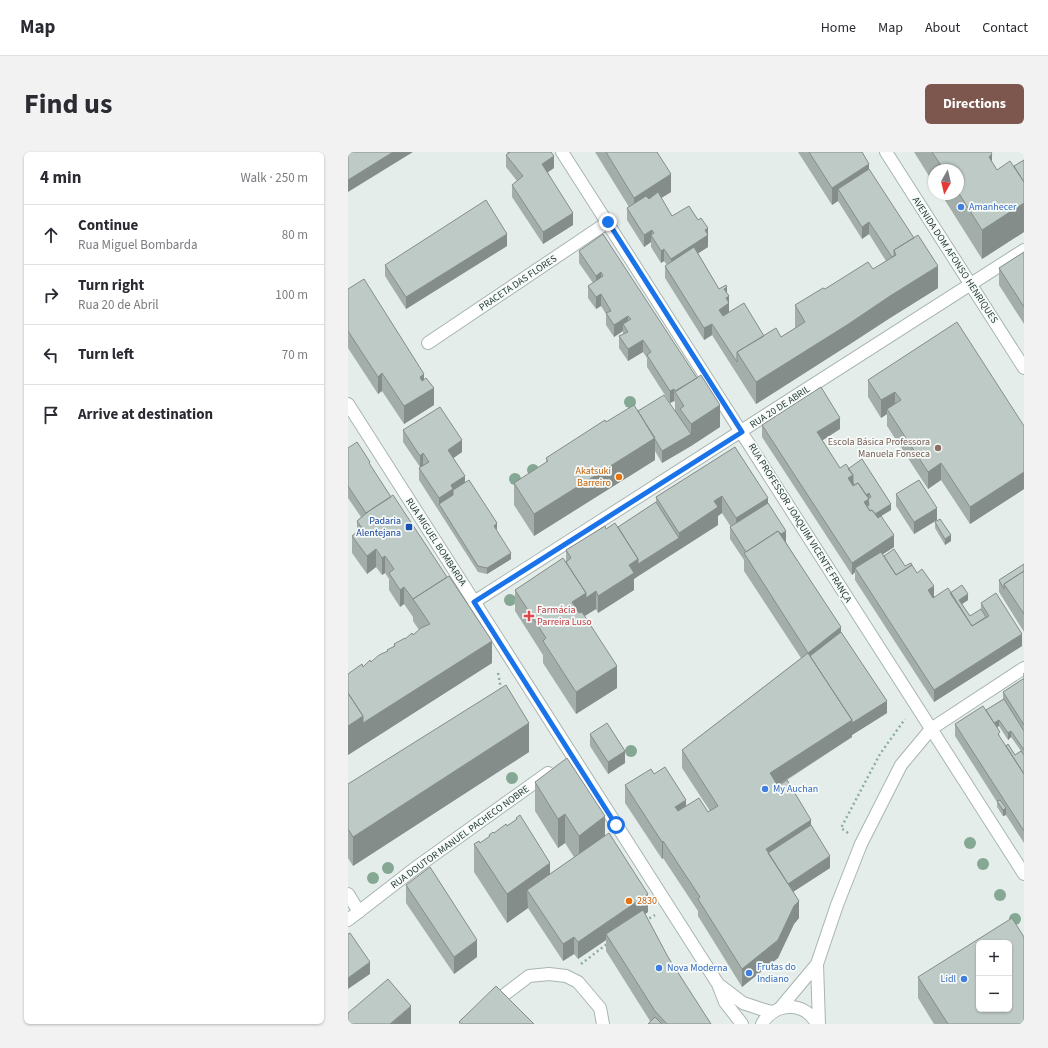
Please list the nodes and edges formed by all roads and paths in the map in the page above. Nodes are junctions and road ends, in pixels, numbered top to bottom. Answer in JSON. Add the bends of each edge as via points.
{"nodes":[{"id":1,"x":562,"y":152,"type":"edge"},
{"id":2,"x":886,"y":152,"type":"edge"},
{"id":3,"x":608,"y":222,"type":"junction"},
{"id":4,"x":1024,"y":250,"type":"edge"},
{"id":5,"x":971,"y":284,"type":"junction"},
{"id":6,"x":428,"y":343,"type":"dead end"},
{"id":7,"x":1024,"y":368,"type":"edge"},
{"id":8,"x":348,"y":405,"type":"edge"},
{"id":9,"x":742,"y":432,"type":"junction"},
{"id":10,"x":474,"y":602,"type":"junction"},
{"id":11,"x":1024,"y":668,"type":"edge"},
{"id":12,"x":498,"y":671,"type":"dead end"},
{"id":13,"x":496,"y":693,"type":"edge"},
{"id":14,"x":916,"y":706,"type":"junction"},
{"id":15,"x":931,"y":729,"type":"junction"},
{"id":16,"x":572,"y":756,"type":"junction"},
{"id":17,"x":860,"y":844,"type":"junction"},
{"id":18,"x":1024,"y":874,"type":"edge"},
{"id":19,"x":348,"y":894,"type":"edge"},
{"id":20,"x":669,"y":906,"type":"junction"},
{"id":21,"x":359,"y":912,"type":"junction"},
{"id":22,"x":348,"y":920,"type":"edge"},
{"id":23,"x":642,"y":922,"type":"edge"},
{"id":24,"x":609,"y":943,"type":"edge"},
{"id":25,"x":817,"y":964,"type":"junction"},
{"id":26,"x":566,"y":976,"type":"junction"},
{"id":27,"x":718,"y":984,"type":"junction"},
{"id":28,"x":777,"y":1010,"type":"junction"},
{"id":29,"x":466,"y":1024,"type":"edge"},
{"id":30,"x":603,"y":1024,"type":"edge"},
{"id":31,"x":742,"y":1024,"type":"edge"},
{"id":32,"x":762,"y":1024,"type":"edge"},
{"id":33,"x":818,"y":1024,"type":"edge"}],
"edges":[{"from":1,"to":3,"type":"street","name":"RUA PROFESSOR JOAQUIM VICENTE FRANÇA"},
{"from":2,"to":5,"type":"street","name":"AVENIDA DOM AFONSO HENRIQUES"},
{"from":3,"to":6,"type":"street","name":"PRACETA DAS FLORES"},
{"from":3,"to":9,"type":"street","name":"RUA PROFESSOR JOAQUIM VICENTE FRANÇA"},
{"from":4,"to":5,"type":"street","name":"RUA 20 DE ABRIL"},
{"from":5,"to":7,"type":"street","name":"AVENIDA DOM AFONSO HENRIQUES"},
{"from":5,"to":9,"type":"street","name":"RUA 20 DE ABRIL"},
{"from":8,"to":10,"type":"street","name":"RUA MIGUEL BOMBARDA"},
{"from":9,"to":10,"type":"street","name":"RUA 20 DE ABRIL"},
{"from":9,"to":14,"type":"street","name":"RUA PROFESSOR JOAQUIM VICENTE FRANÇA"},
{"from":10,"to":16,"type":"street","name":"RUA MIGUEL BOMBARDA"},
{"from":11,"to":15,"type":"street"},
{"from":12,"to":13,"type":"path","via":[[501,689]]},
{"from":14,"to":15,"type":"street","name":"RUA PROFESSOR JOAQUIM VICENTE FRANÇA"},
{"from":14,"to":17,"type":"path","via":[[880,754],[841,828]]},
{"from":15,"to":17,"type":"street","via":[[901,765]]},
{"from":15,"to":18,"type":"street","name":"RUA PROFESSOR JOAQUIM VICENTE FRANÇA"},
{"from":16,"to":20,"type":"street","name":"RUA MIGUEL BOMBARDA"},
{"from":16,"to":21,"type":"street","name":"RUA DOUTOR MANUEL PACHECO NOBRE","via":[[414,869]]},
{"from":17,"to":25,"type":"street"},
{"from":19,"to":21,"type":"street"},
{"from":20,"to":23,"type":"path"},
{"from":20,"to":27,"type":"street","name":"RUA MIGUEL BOMBARDA"},
{"from":21,"to":22,"type":"street","name":"RUA DOUTOR MANUEL PACHECO NOBRE"},
{"from":24,"to":26,"type":"path"},
{"from":25,"to":28,"type":"street"},
{"from":25,"to":33,"type":"street"},
{"from":26,"to":29,"type":"street","via":[[529,976]]},
{"from":26,"to":30,"type":"street","via":[[578,982],[600,1008]]},
{"from":27,"to":28,"type":"street","name":"RUA MIGUEL BOMBARDA","via":[[743,1003],[761,1009]]},
{"from":27,"to":31,"type":"street","name":"RUA MIGUEL BOMBARDA","via":[[725,1002]]},
{"from":28,"to":32,"type":"street","via":[[765,1018]]},
{"from":28,"to":33,"type":"street","name":"RUA MIGUEL BOMBARDA","via":[[791,1006],[801,1009]]}]}
